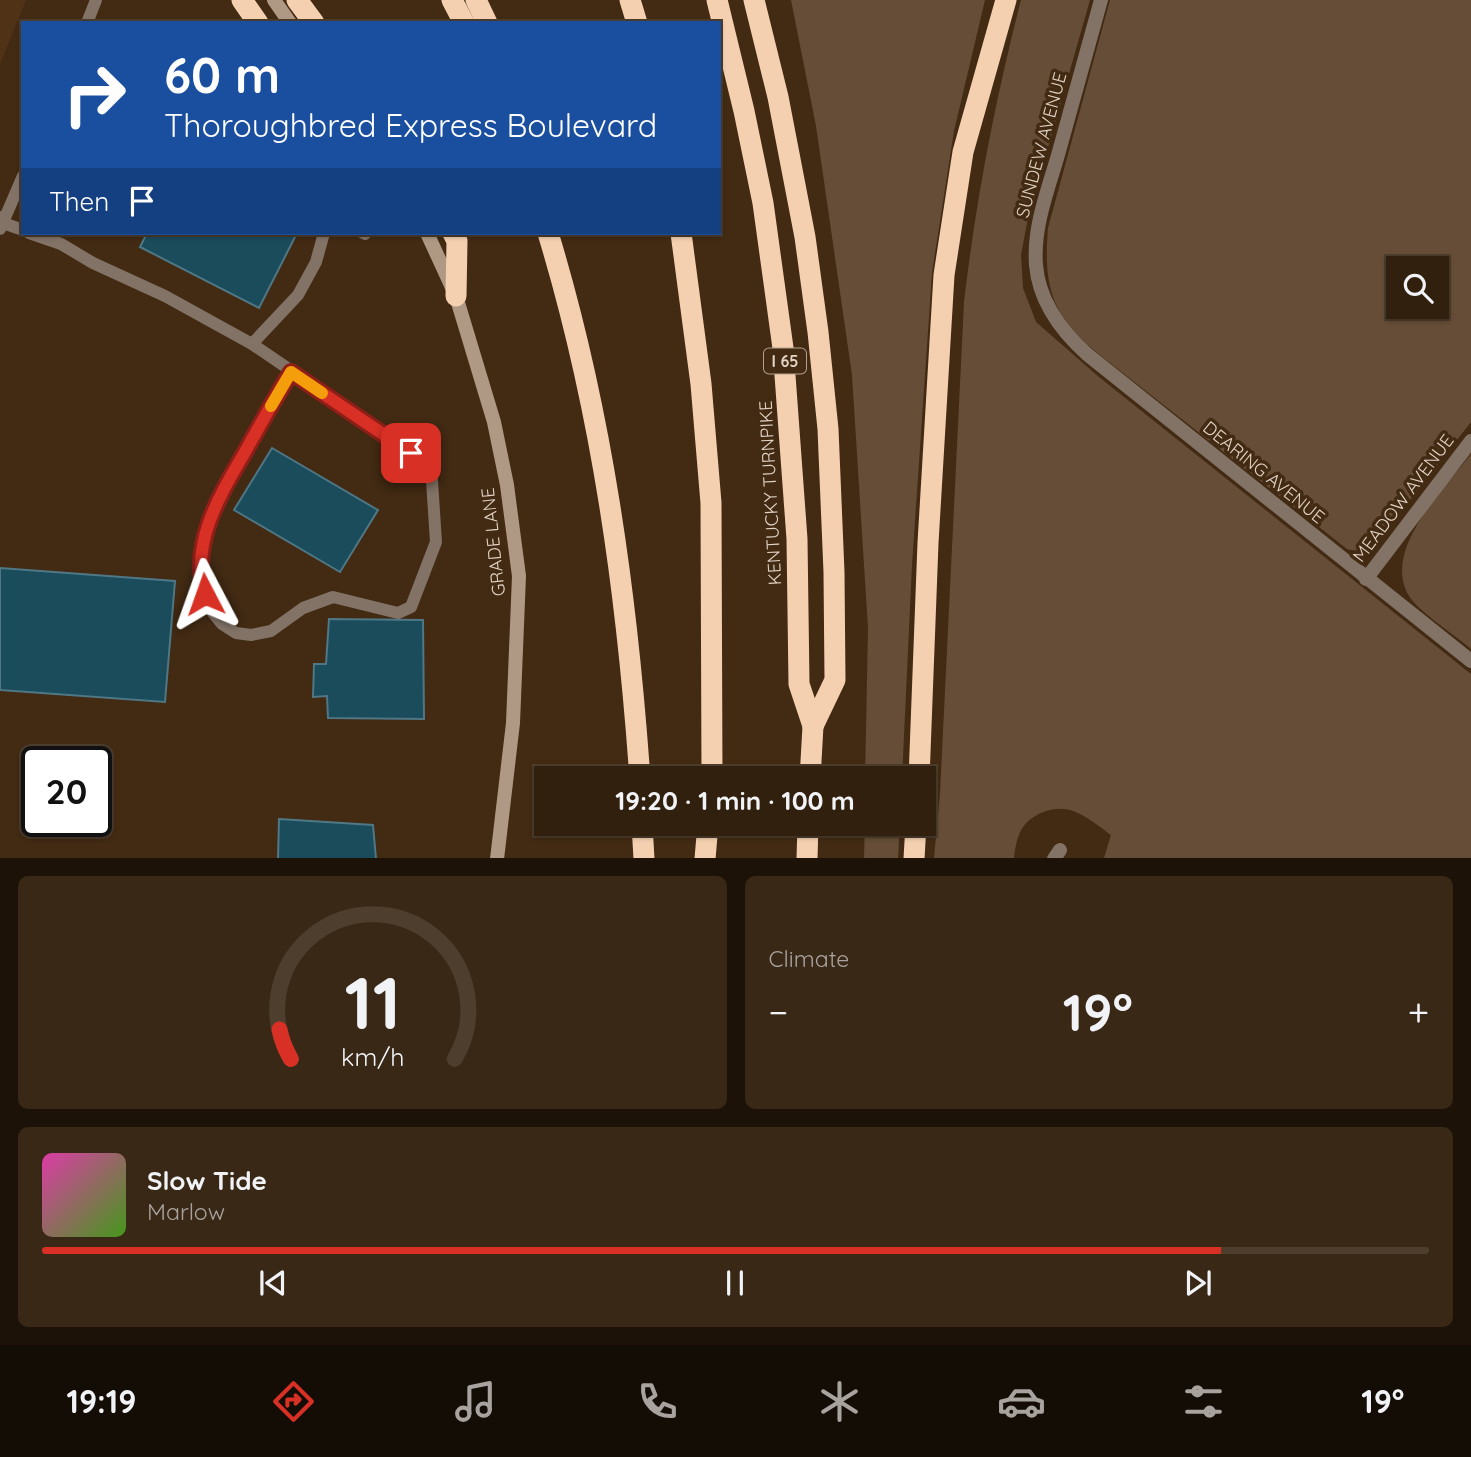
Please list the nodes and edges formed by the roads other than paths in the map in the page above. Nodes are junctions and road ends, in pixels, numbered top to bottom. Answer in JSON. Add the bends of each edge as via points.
{"nodes":[{"id":1,"x":96,"y":0,"type":"edge"},
{"id":2,"x":242,"y":0,"type":"edge"},
{"id":3,"x":274,"y":0,"type":"edge"},
{"id":4,"x":297,"y":0,"type":"edge"},
{"id":5,"x":452,"y":0,"type":"edge"},
{"id":6,"x":476,"y":0,"type":"edge"},
{"id":7,"x":630,"y":0,"type":"edge"},
{"id":8,"x":717,"y":0,"type":"edge"},
{"id":9,"x":754,"y":0,"type":"edge"},
{"id":10,"x":1006,"y":0,"type":"edge"},
{"id":11,"x":1101,"y":0,"type":"edge"},
{"id":12,"x":88,"y":21,"type":"edge"},
{"id":13,"x":257,"y":21,"type":"edge"},
{"id":14,"x":289,"y":21,"type":"edge"},
{"id":15,"x":313,"y":21,"type":"edge"},
{"id":16,"x":463,"y":21,"type":"edge"},
{"id":17,"x":486,"y":21,"type":"edge"},
{"id":18,"x":636,"y":21,"type":"edge"},
{"id":19,"x":21,"y":180,"type":"edge"},
{"id":20,"x":1,"y":223,"type":"edge"},
{"id":21,"x":21,"y":229,"type":"edge"},
{"id":22,"x":35,"y":235,"type":"edge"},
{"id":23,"x":323,"y":235,"type":"edge"},
{"id":24,"x":429,"y":235,"type":"edge"},
{"id":25,"x":454,"y":235,"type":"edge"},
{"id":26,"x":549,"y":235,"type":"edge"},
{"id":27,"x":681,"y":235,"type":"edge"},
{"id":28,"x":456,"y":296,"type":"junction"},
{"id":29,"x":1046,"y":302,"type":"joint"},
{"id":30,"x":252,"y":344,"type":"junction"},
{"id":31,"x":291,"y":372,"type":"junction"},
{"id":32,"x":1471,"y":441,"type":"edge"},
{"id":33,"x":1366,"y":579,"type":"junction"},
{"id":34,"x":1471,"y":661,"type":"edge"},
{"id":35,"x":813,"y":726,"type":"junction"},
{"id":36,"x":639,"y":766,"type":"edge"},
{"id":37,"x":712,"y":766,"type":"edge"},
{"id":38,"x":811,"y":766,"type":"edge"},
{"id":39,"x":919,"y":766,"type":"edge"},
{"id":40,"x":643,"y":836,"type":"edge"},
{"id":41,"x":707,"y":836,"type":"edge"},
{"id":42,"x":808,"y":836,"type":"edge"},
{"id":43,"x":915,"y":836,"type":"edge"},
{"id":44,"x":497,"y":858,"type":"edge"},
{"id":45,"x":644,"y":858,"type":"edge"},
{"id":46,"x":705,"y":858,"type":"edge"},
{"id":47,"x":807,"y":858,"type":"edge"},
{"id":48,"x":914,"y":858,"type":"edge"}],
"edges":[{"from":1,"to":12,"type":"lane"},
{"from":2,"to":13,"type":"highway"},
{"from":3,"to":14,"type":"main road"},
{"from":4,"to":15,"type":"highway"},
{"from":5,"to":16,"type":"highway"},
{"from":6,"to":17,"type":"highway"},
{"from":7,"to":18,"type":"highway"},
{"from":8,"to":35,"type":"highway","name":"KENTUCKY TURNPIKE","number":"I 65","via":[[754,156],[777,299],[796,515],[799,684]]},
{"from":9,"to":35,"type":"highway","via":[[805,237],[828,429],[835,680]]},
{"from":10,"to":39,"type":"highway","via":[[963,152],[944,275]]},
{"from":11,"to":29,"type":"street","name":"SUNDEW AVENUE","via":[[1039,224],[1036,266]]},
{"from":19,"to":20,"type":"lane"},
{"from":20,"to":21,"type":"lane"},
{"from":22,"to":30,"type":"lane","via":[[165,296]]},
{"from":23,"to":30,"type":"lane","via":[[316,262],[298,295]]},
{"from":24,"to":28,"type":"main road","name":"GRADE LANE"},
{"from":25,"to":28,"type":"highway"},
{"from":26,"to":36,"type":"highway","via":[[590,396],[609,496],[629,639]]},
{"from":27,"to":37,"type":"highway","via":[[699,359],[711,503]]},
{"from":28,"to":44,"type":"main road","name":"GRADE LANE","via":[[494,422],[519,576],[513,723]]},
{"from":29,"to":33,"type":"street","name":"DEARING AVENUE","via":[[1063,330],[1088,355]]},
{"from":30,"to":31,"type":"lane"},
{"from":31,"to":31,"type":"lane","via":[[431,466],[436,542],[411,607],[398,613],[333,597],[303,608],[271,631],[236,634],[209,608],[201,580],[205,535],[214,505]]},
{"from":32,"to":33,"type":"street","name":"MEADOW AVENUE"},
{"from":33,"to":34,"type":"street","name":"DEARING AVENUE"},
{"from":35,"to":38,"type":"highway","name":"KENTUCKY TURNPIKE","number":"I 65"},
{"from":40,"to":45,"type":"highway"},
{"from":41,"to":46,"type":"highway"},
{"from":42,"to":47,"type":"highway"},
{"from":43,"to":48,"type":"highway"}]}
